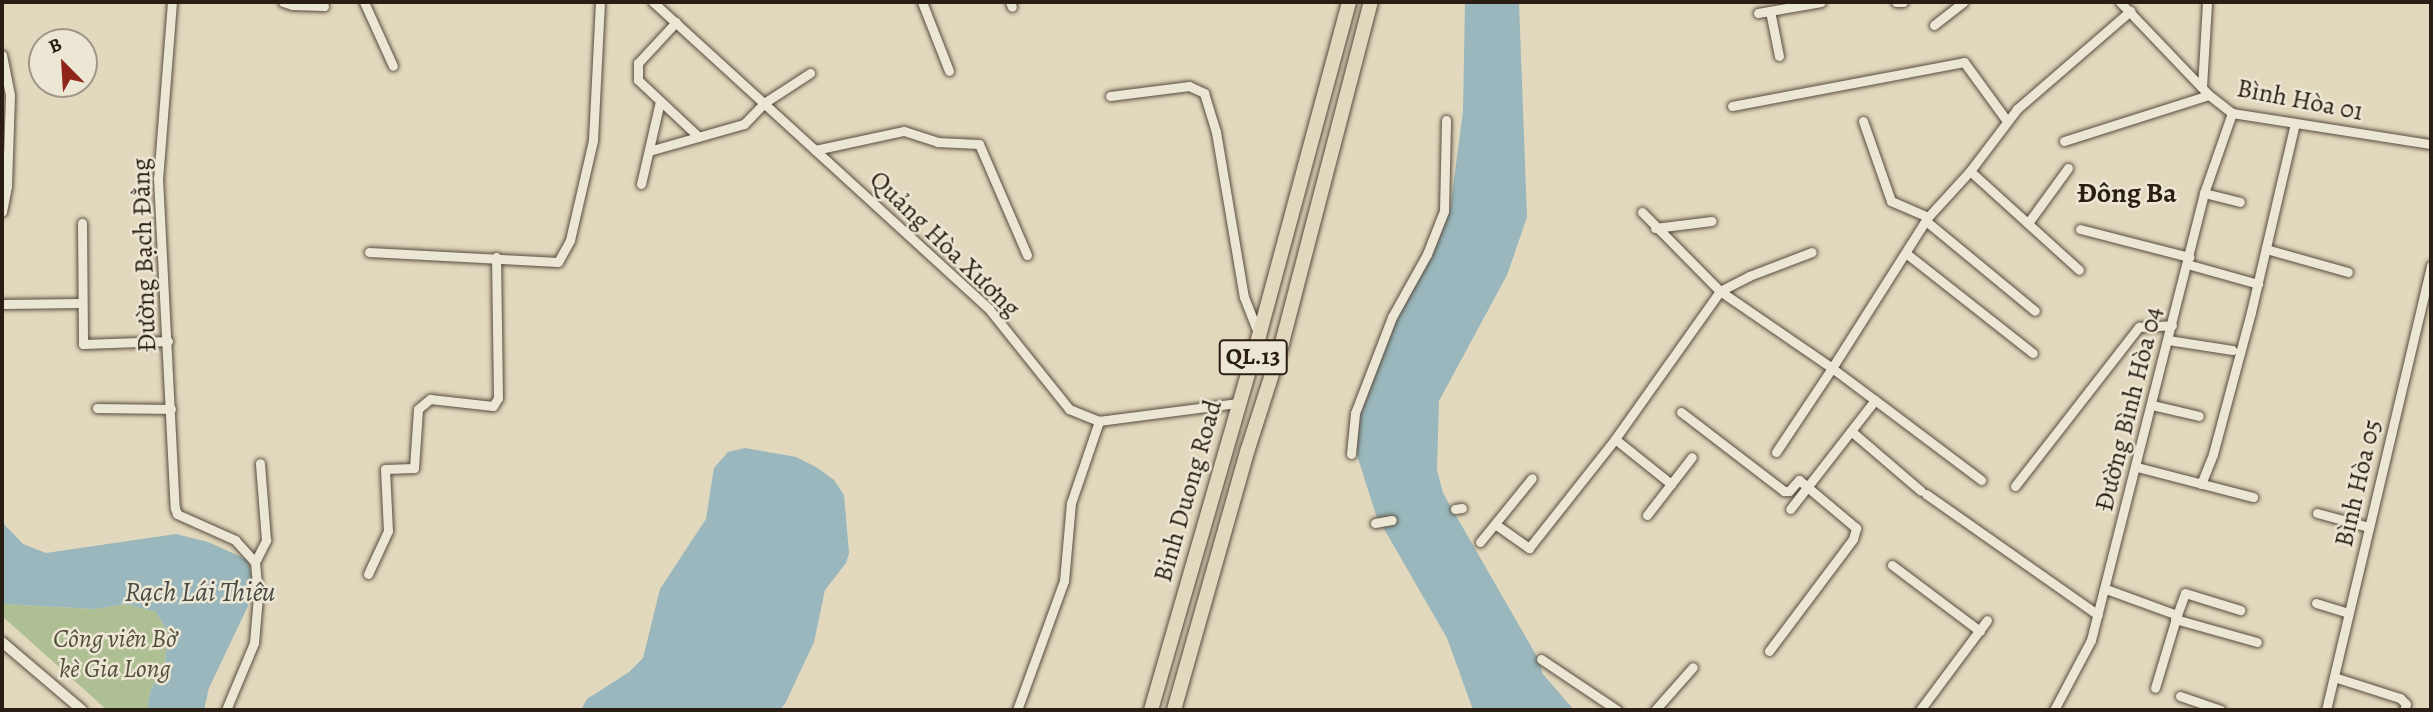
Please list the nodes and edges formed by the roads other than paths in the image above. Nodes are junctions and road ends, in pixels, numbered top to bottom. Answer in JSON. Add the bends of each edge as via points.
{"nodes":[{"id":1,"x":172,"y":2,"type":"edge"},
{"id":2,"x":283,"y":2,"type":"edge"},
{"id":3,"x":364,"y":2,"type":"edge"},
{"id":4,"x":600,"y":2,"type":"edge"},
{"id":5,"x":655,"y":2,"type":"edge"},
{"id":6,"x":922,"y":2,"type":"edge"},
{"id":7,"x":1349,"y":2,"type":"edge"},
{"id":8,"x":1371,"y":2,"type":"edge"},
{"id":9,"x":1821,"y":2,"type":"edge"},
{"id":10,"x":1896,"y":2,"type":"edge"},
{"id":11,"x":1903,"y":2,"type":"edge"},
{"id":12,"x":1963,"y":2,"type":"edge"},
{"id":13,"x":2120,"y":2,"type":"edge"},
{"id":14,"x":2207,"y":2,"type":"edge"},
{"id":15,"x":324,"y":6,"type":"dead end"},
{"id":16,"x":1770,"y":11,"type":"junction"},
{"id":17,"x":2130,"y":11,"type":"junction"},
{"id":18,"x":1758,"y":13,"type":"dead end"},
{"id":19,"x":676,"y":22,"type":"junction"},
{"id":20,"x":1934,"y":25,"type":"dead end"},
{"id":21,"x":2,"y":55,"type":"edge"},
{"id":22,"x":1779,"y":55,"type":"dead end"},
{"id":23,"x":393,"y":66,"type":"dead end"},
{"id":24,"x":949,"y":71,"type":"dead end"},
{"id":25,"x":810,"y":73,"type":"dead end"},
{"id":26,"x":2205,"y":91,"type":"junction"},
{"id":27,"x":1110,"y":96,"type":"dead end"},
{"id":28,"x":660,"y":101,"type":"junction"},
{"id":29,"x":764,"y":103,"type":"junction"},
{"id":30,"x":1732,"y":106,"type":"dead end"},
{"id":31,"x":2232,"y":113,"type":"junction"},
{"id":32,"x":1446,"y":120,"type":"dead end"},
{"id":33,"x":1863,"y":121,"type":"dead end"},
{"id":34,"x":2007,"y":121,"type":"junction"},
{"id":35,"x":2295,"y":123,"type":"junction"},
{"id":36,"x":699,"y":136,"type":"junction"},
{"id":37,"x":2064,"y":141,"type":"dead end"},
{"id":38,"x":2431,"y":144,"type":"edge"},
{"id":39,"x":815,"y":150,"type":"junction"},
{"id":40,"x":649,"y":151,"type":"junction"},
{"id":41,"x":2068,"y":169,"type":"dead end"},
{"id":42,"x":1970,"y":171,"type":"junction"},
{"id":43,"x":641,"y":184,"type":"dead end"},
{"id":44,"x":4,"y":186,"type":"edge"},
{"id":45,"x":2204,"y":193,"type":"junction"},
{"id":46,"x":2240,"y":202,"type":"dead end"},
{"id":47,"x":2,"y":212,"type":"edge"},
{"id":48,"x":1642,"y":212,"type":"dead end"},
{"id":49,"x":1927,"y":219,"type":"junction"},
{"id":50,"x":1712,"y":220,"type":"dead end"},
{"id":51,"x":82,"y":223,"type":"dead end"},
{"id":52,"x":2028,"y":223,"type":"junction"},
{"id":53,"x":1655,"y":228,"type":"junction"},
{"id":54,"x":2080,"y":229,"type":"dead end"},
{"id":55,"x":2266,"y":249,"type":"junction"},
{"id":56,"x":369,"y":252,"type":"dead end"},
{"id":57,"x":1812,"y":252,"type":"dead end"},
{"id":58,"x":1907,"y":254,"type":"junction"},
{"id":59,"x":1027,"y":255,"type":"dead end"},
{"id":60,"x":496,"y":257,"type":"junction"},
{"id":61,"x":2188,"y":260,"type":"junction"},
{"id":62,"x":2431,"y":265,"type":"edge"},
{"id":63,"x":2079,"y":270,"type":"dead end"},
{"id":64,"x":2348,"y":272,"type":"dead end"},
{"id":65,"x":2258,"y":284,"type":"junction"},
{"id":66,"x":1720,"y":291,"type":"junction"},
{"id":67,"x":81,"y":303,"type":"junction"},
{"id":68,"x":2,"y":304,"type":"edge"},
{"id":69,"x":2426,"y":307,"type":"edge"},
{"id":70,"x":2035,"y":311,"type":"dead end"},
{"id":71,"x":2172,"y":325,"type":"junction"},
{"id":72,"x":1259,"y":336,"type":"junction"},
{"id":73,"x":2168,"y":340,"type":"junction"},
{"id":74,"x":168,"y":341,"type":"junction"},
{"id":75,"x":1282,"y":343,"type":"junction"},
{"id":76,"x":2232,"y":350,"type":"dead end"},
{"id":77,"x":2033,"y":353,"type":"dead end"},
{"id":78,"x":1832,"y":368,"type":"junction"},
{"id":79,"x":1875,"y":400,"type":"junction"},
{"id":80,"x":1238,"y":403,"type":"junction"},
{"id":81,"x":2152,"y":405,"type":"junction"},
{"id":82,"x":97,"y":408,"type":"dead end"},
{"id":83,"x":171,"y":409,"type":"junction"},
{"id":84,"x":1681,"y":412,"type":"dead end"},
{"id":85,"x":2199,"y":416,"type":"dead end"},
{"id":86,"x":1099,"y":421,"type":"junction"},
{"id":87,"x":1851,"y":431,"type":"junction"},
{"id":88,"x":1615,"y":439,"type":"junction"},
{"id":89,"x":1776,"y":452,"type":"dead end"},
{"id":90,"x":1351,"y":454,"type":"dead end"},
{"id":91,"x":1692,"y":457,"type":"dead end"},
{"id":92,"x":260,"y":463,"type":"dead end"},
{"id":93,"x":2137,"y":467,"type":"junction"},
{"id":94,"x":1532,"y":478,"type":"dead end"},
{"id":95,"x":1981,"y":480,"type":"dead end"},
{"id":96,"x":1671,"y":484,"type":"junction"},
{"id":97,"x":2201,"y":484,"type":"junction"},
{"id":98,"x":1808,"y":486,"type":"junction"},
{"id":99,"x":2015,"y":486,"type":"dead end"},
{"id":100,"x":2253,"y":497,"type":"dead end"},
{"id":101,"x":1790,"y":509,"type":"dead end"},
{"id":102,"x":2317,"y":513,"type":"dead end"},
{"id":103,"x":1647,"y":515,"type":"dead end"},
{"id":104,"x":1392,"y":520,"type":"dead end"},
{"id":105,"x":1375,"y":523,"type":"dead end"},
{"id":106,"x":1495,"y":524,"type":"junction"},
{"id":107,"x":2369,"y":527,"type":"junction"},
{"id":108,"x":1480,"y":542,"type":"dead end"},
{"id":109,"x":1892,"y":565,"type":"dead end"},
{"id":110,"x":256,"y":566,"type":"junction"},
{"id":111,"x":368,"y":574,"type":"dead end"},
{"id":112,"x":2106,"y":589,"type":"junction"},
{"id":113,"x":2316,"y":603,"type":"dead end"},
{"id":114,"x":2240,"y":610,"type":"dead end"},
{"id":115,"x":2349,"y":613,"type":"junction"},
{"id":116,"x":2098,"y":615,"type":"junction"},
{"id":117,"x":2176,"y":617,"type":"junction"},
{"id":118,"x":1987,"y":620,"type":"dead end"},
{"id":119,"x":1980,"y":631,"type":"junction"},
{"id":120,"x":2,"y":642,"type":"edge"},
{"id":121,"x":2257,"y":642,"type":"dead end"},
{"id":122,"x":1769,"y":651,"type":"dead end"},
{"id":123,"x":1541,"y":659,"type":"dead end"},
{"id":124,"x":1693,"y":667,"type":"dead end"},
{"id":125,"x":2334,"y":677,"type":"junction"},
{"id":126,"x":2155,"y":688,"type":"dead end"},
{"id":127,"x":2180,"y":696,"type":"dead end"},
{"id":128,"x":82,"y":710,"type":"edge"},
{"id":129,"x":226,"y":710,"type":"edge"},
{"id":130,"x":1017,"y":710,"type":"edge"},
{"id":131,"x":1151,"y":710,"type":"edge"},
{"id":132,"x":1174,"y":710,"type":"edge"},
{"id":133,"x":1617,"y":710,"type":"edge"},
{"id":134,"x":1655,"y":710,"type":"edge"},
{"id":135,"x":1920,"y":710,"type":"edge"},
{"id":136,"x":2054,"y":710,"type":"edge"},
{"id":137,"x":2221,"y":710,"type":"edge"},
{"id":138,"x":2326,"y":710,"type":"edge"},
{"id":139,"x":2404,"y":710,"type":"edge"}],
"edges":[{"from":1,"to":74,"type":"street","name":"Đường Bạch Đằng","via":[[158,177]]},
{"from":2,"to":15,"type":"street"},
{"from":3,"to":23,"type":"street"},
{"from":4,"to":60,"type":"street","via":[[593,140],[570,240],[558,262]]},
{"from":5,"to":19,"type":"street","name":"Quảng Hòa Xương"},
{"from":6,"to":24,"type":"street"},
{"from":7,"to":72,"type":"highway","name":"Binh Duong Road","number":"QL.13"},
{"from":8,"to":75,"type":"highway","name":"Binh Duong Road","number":"QL.13"},
{"from":9,"to":16,"type":"street"},
{"from":10,"to":11,"type":"street"},
{"from":12,"to":20,"type":"street"},
{"from":13,"to":17,"type":"street","name":"Bình Hòa 01"},
{"from":14,"to":26,"type":"street"},
{"from":16,"to":18,"type":"street"},
{"from":16,"to":22,"type":"street"},
{"from":17,"to":26,"type":"street","name":"Bình Hòa 01"},
{"from":17,"to":34,"type":"street"},
{"from":19,"to":28,"type":"street","via":[[638,63],[638,80]]},
{"from":19,"to":29,"type":"street","name":"Quảng Hòa Xương"},
{"from":21,"to":44,"type":"street","via":[[10,95]]},
{"from":25,"to":29,"type":"street"},
{"from":26,"to":31,"type":"street","name":"Bình Hòa 01"},
{"from":26,"to":37,"type":"street"},
{"from":27,"to":72,"type":"street","via":[[1189,86],[1204,93],[1216,132],[1244,297]]},
{"from":28,"to":36,"type":"street"},
{"from":28,"to":40,"type":"street"},
{"from":29,"to":36,"type":"street","via":[[744,124]]},
{"from":29,"to":39,"type":"street","name":"Quảng Hòa Xương"},
{"from":30,"to":34,"type":"street","via":[[1964,62]]},
{"from":31,"to":35,"type":"street","name":"Bình Hòa 01"},
{"from":31,"to":45,"type":"street","name":"Đường Bình Hòa 04"},
{"from":32,"to":90,"type":"street","via":[[1444,211],[1427,254],[1392,317],[1355,413]]},
{"from":33,"to":49,"type":"street","via":[[1891,201]]},
{"from":34,"to":42,"type":"street"},
{"from":35,"to":38,"type":"street","name":"Bình Hòa 01"},
{"from":35,"to":55,"type":"street"},
{"from":36,"to":40,"type":"street"},
{"from":39,"to":59,"type":"street","via":[[904,131],[937,142],[979,144]]},
{"from":39,"to":86,"type":"street","name":"Quảng Hòa Xương","via":[[989,309],[1069,409]]},
{"from":40,"to":43,"type":"street"},
{"from":41,"to":52,"type":"street"},
{"from":42,"to":49,"type":"street"},
{"from":42,"to":52,"type":"street"},
{"from":44,"to":47,"type":"street"},
{"from":45,"to":46,"type":"street"},
{"from":45,"to":61,"type":"street","name":"Đường Bình Hòa 04"},
{"from":48,"to":53,"type":"street"},
{"from":49,"to":58,"type":"street"},
{"from":49,"to":70,"type":"street"},
{"from":50,"to":53,"type":"street"},
{"from":51,"to":67,"type":"street"},
{"from":52,"to":63,"type":"street"},
{"from":53,"to":66,"type":"street"},
{"from":54,"to":61,"type":"street"},
{"from":55,"to":64,"type":"street"},
{"from":55,"to":65,"type":"street"},
{"from":56,"to":60,"type":"street"},
{"from":57,"to":66,"type":"street"},
{"from":58,"to":77,"type":"street"},
{"from":58,"to":78,"type":"street"},
{"from":60,"to":111,"type":"street","via":[[498,398],[493,406],[430,399],[418,409],[414,468],[385,470],[388,531]]},
{"from":61,"to":65,"type":"street"},
{"from":61,"to":71,"type":"street","name":"Đường Bình Hòa 04"},
{"from":62,"to":69,"type":"street","name":"Bình Hòa 05"},
{"from":65,"to":97,"type":"street","via":[[2217,441]]},
{"from":66,"to":78,"type":"street"},
{"from":66,"to":88,"type":"street"},
{"from":67,"to":68,"type":"street"},
{"from":67,"to":74,"type":"street","via":[[83,344]]},
{"from":69,"to":107,"type":"street","name":"Bình Hòa 05"},
{"from":71,"to":73,"type":"street","name":"Đường Bình Hòa 04"},
{"from":71,"to":99,"type":"street","via":[[2139,327]]},
{"from":72,"to":75,"type":"highway"},
{"from":72,"to":80,"type":"highway","name":"Binh Duong Road","number":"QL.13"},
{"from":73,"to":76,"type":"street"},
{"from":73,"to":81,"type":"street","name":"Đường Bình Hòa 04"},
{"from":74,"to":83,"type":"street","name":"Đường Bạch Đằng"},
{"from":75,"to":132,"type":"highway","name":"Binh Duong Road","number":"QL.13"},
{"from":78,"to":79,"type":"street"},
{"from":78,"to":89,"type":"street"},
{"from":79,"to":87,"type":"street"},
{"from":79,"to":95,"type":"street"},
{"from":80,"to":86,"type":"street"},
{"from":80,"to":131,"type":"highway","name":"Binh Duong Road","number":"QL.13"},
{"from":81,"to":85,"type":"street"},
{"from":81,"to":93,"type":"street","name":"Đường Bình Hòa 04"},
{"from":82,"to":83,"type":"street"},
{"from":83,"to":110,"type":"street","name":"Đường Bạch Đằng","via":[[177,514],[235,540]]},
{"from":84,"to":98,"type":"street","via":[[1784,491],[1798,480]]},
{"from":86,"to":130,"type":"street","via":[[1071,503],[1064,581]]},
{"from":87,"to":98,"type":"street"},
{"from":87,"to":116,"type":"street","via":[[1923,492]]},
{"from":88,"to":96,"type":"street"},
{"from":88,"to":106,"type":"street","via":[[1529,548]]},
{"from":91,"to":96,"type":"street"},
{"from":92,"to":110,"type":"street","via":[[266,540]]},
{"from":93,"to":97,"type":"street"},
{"from":93,"to":112,"type":"street","name":"Đường Bình Hòa 04"},
{"from":94,"to":106,"type":"street"},
{"from":96,"to":103,"type":"street"},
{"from":97,"to":100,"type":"street"},
{"from":98,"to":101,"type":"street"},
{"from":98,"to":122,"type":"street","via":[[1854,525],[1856,532]]},
{"from":102,"to":107,"type":"street"},
{"from":104,"to":105,"type":"street"},
{"from":106,"to":108,"type":"street"},
{"from":107,"to":115,"type":"street","name":"Bình Hòa 05"},
{"from":109,"to":119,"type":"street"},
{"from":110,"to":129,"type":"street","via":[[254,643]]},
{"from":112,"to":116,"type":"street","name":"Đường Bình Hòa 04"},
{"from":112,"to":117,"type":"street"},
{"from":113,"to":115,"type":"street"},
{"from":114,"to":117,"type":"street","via":[[2185,593]]},
{"from":115,"to":125,"type":"street","name":"Bình Hòa 05"},
{"from":116,"to":136,"type":"street","name":"Đường Bình Hòa 04","via":[[2091,640]]},
{"from":117,"to":121,"type":"street"},
{"from":117,"to":126,"type":"street"},
{"from":118,"to":119,"type":"street"},
{"from":119,"to":135,"type":"street"},
{"from":120,"to":128,"type":"street"},
{"from":123,"to":133,"type":"street"},
{"from":124,"to":134,"type":"street"},
{"from":125,"to":138,"type":"street","name":"Bình Hòa 05"},
{"from":125,"to":139,"type":"street","via":[[2400,698],[2406,704]]},
{"from":127,"to":137,"type":"street"}]}
